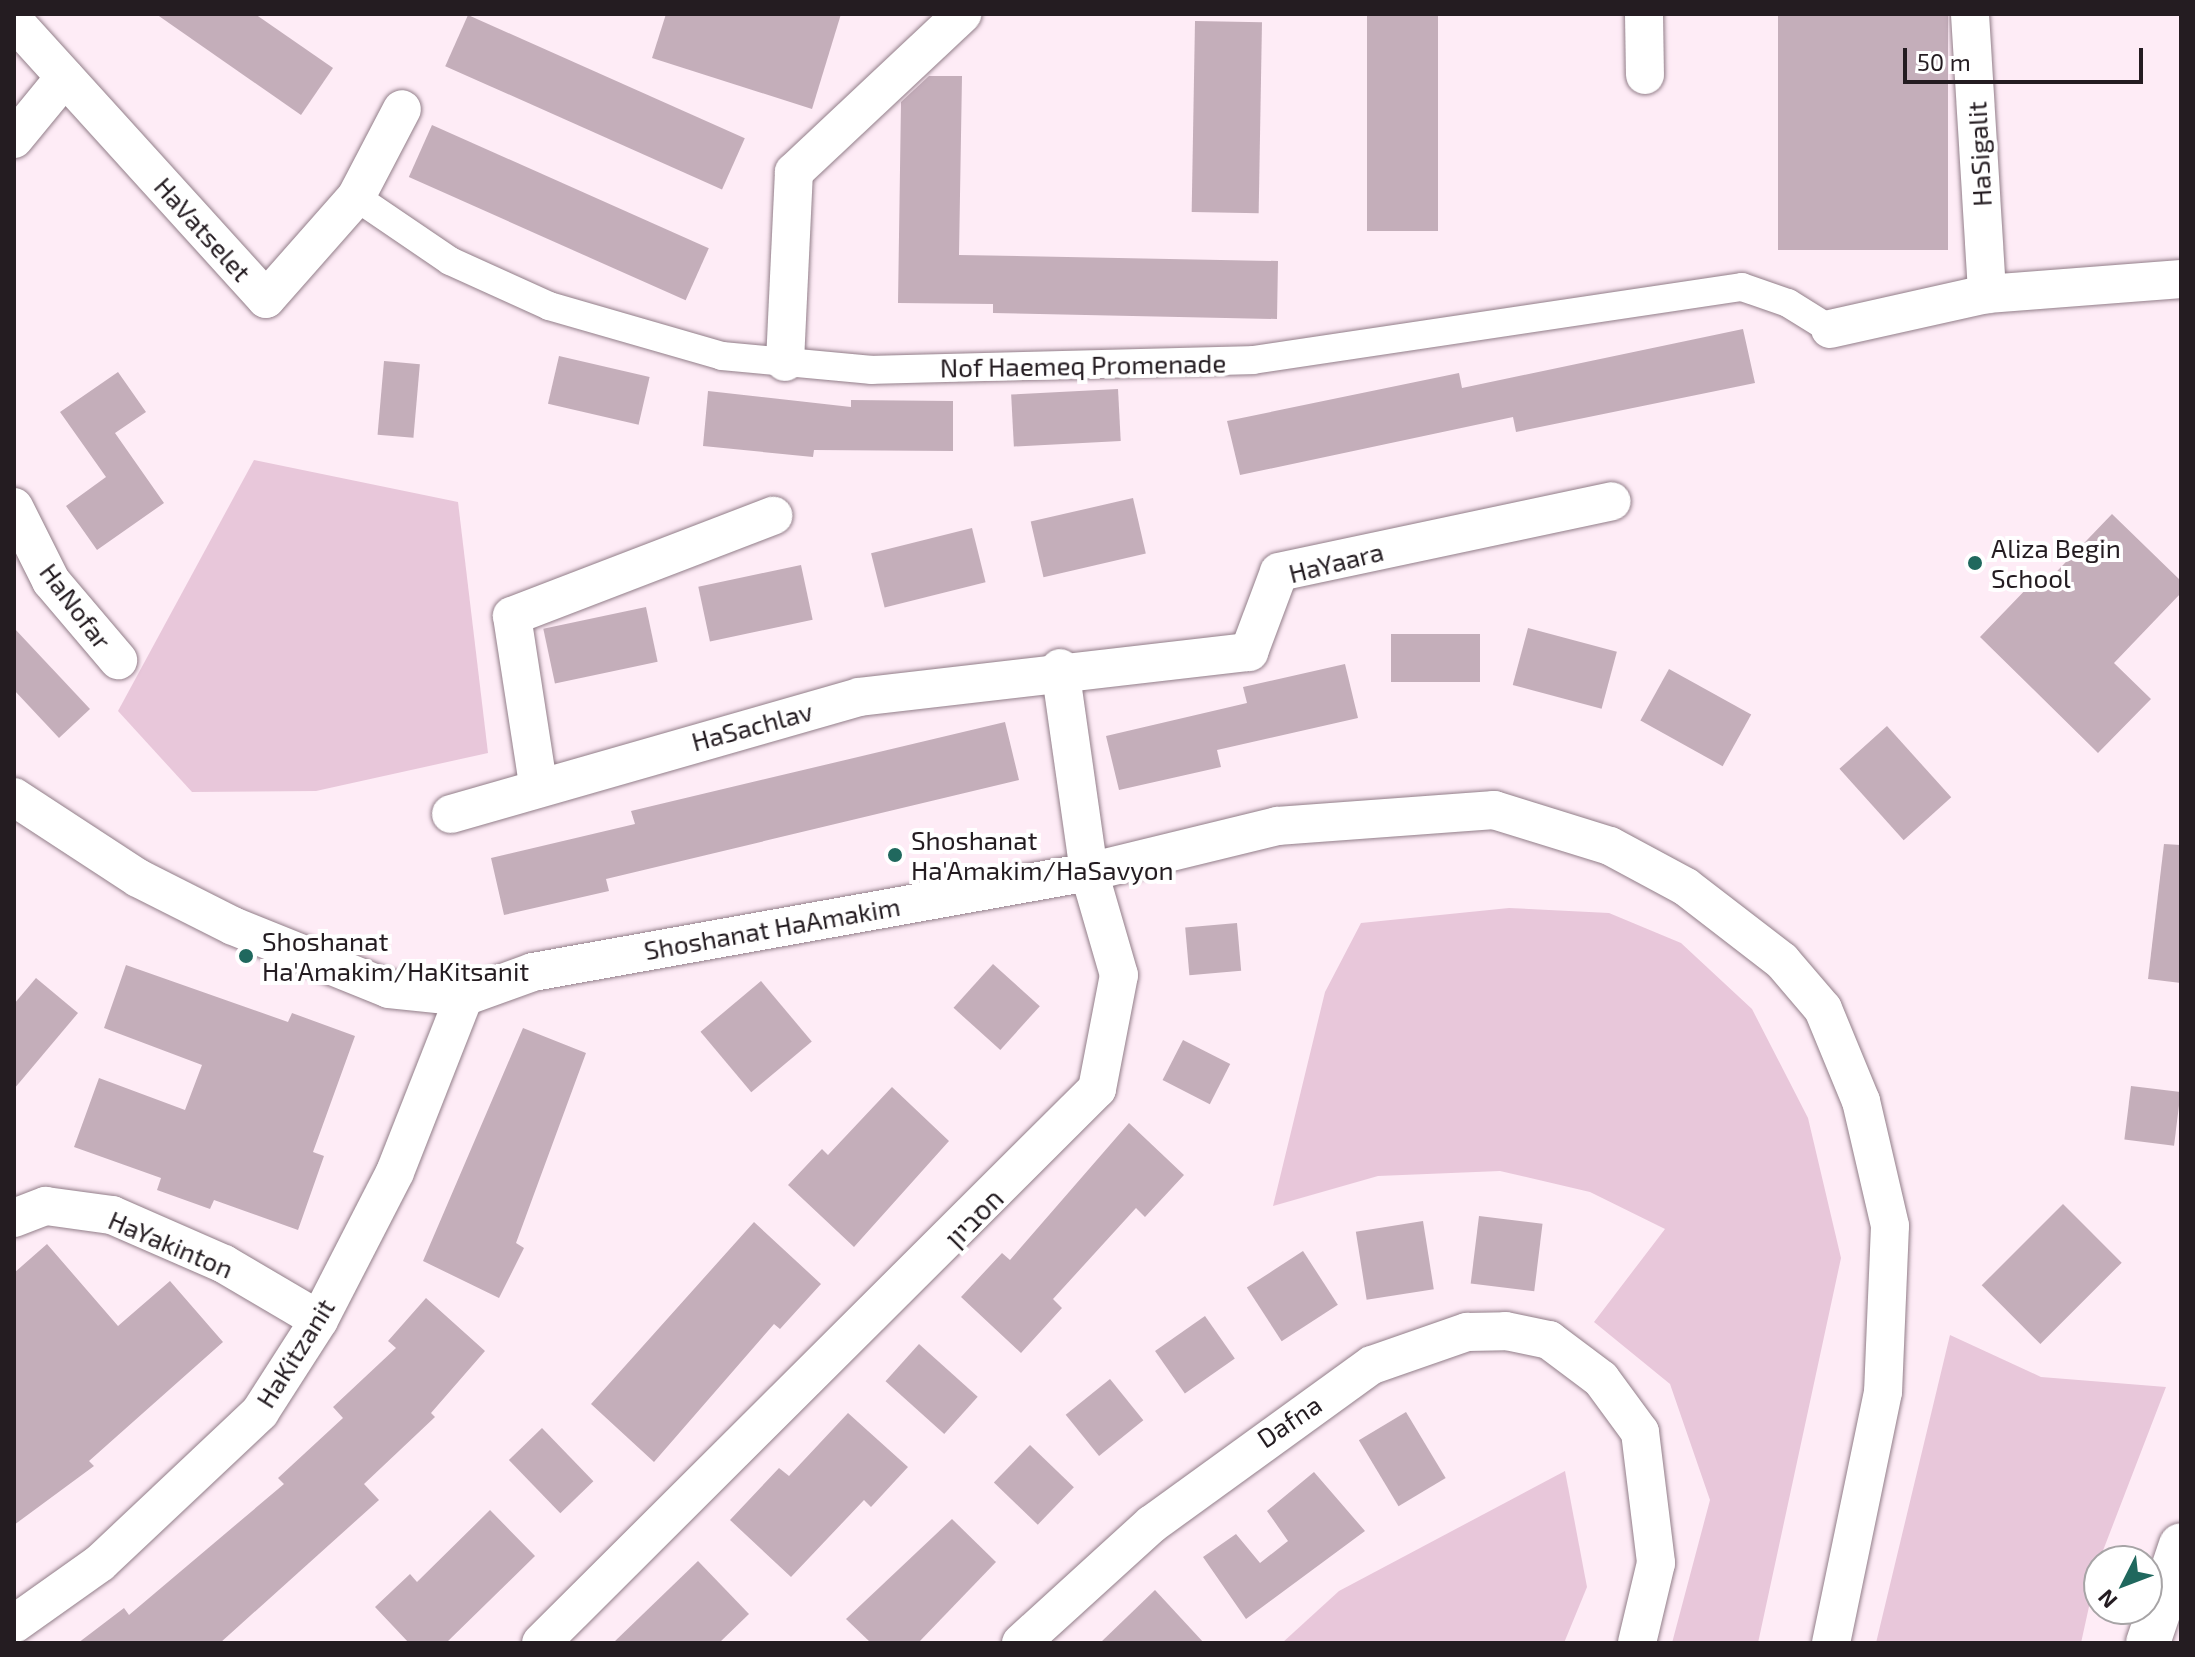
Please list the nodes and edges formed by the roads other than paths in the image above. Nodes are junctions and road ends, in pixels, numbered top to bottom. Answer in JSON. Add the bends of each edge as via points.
{"nodes":[{"id":1,"x":962,"y":14,"type":"edge"},
{"id":2,"x":1644,"y":14,"type":"edge"},
{"id":3,"x":1970,"y":14,"type":"edge"},
{"id":4,"x":14,"y":21,"type":"edge"},
{"id":5,"x":1645,"y":75,"type":"dead end"},
{"id":6,"x":65,"y":77,"type":"junction"},
{"id":7,"x":402,"y":109,"type":"dead end"},
{"id":8,"x":14,"y":139,"type":"edge"},
{"id":9,"x":356,"y":197,"type":"junction"},
{"id":10,"x":2181,"y":279,"type":"edge"},
{"id":11,"x":1987,"y":294,"type":"junction"},
{"id":12,"x":1830,"y":329,"type":"joint"},
{"id":13,"x":785,"y":362,"type":"junction"},
{"id":14,"x":1612,"y":501,"type":"dead end"},
{"id":15,"x":14,"y":507,"type":"edge"},
{"id":16,"x":773,"y":516,"type":"dead end"},
{"id":17,"x":118,"y":660,"type":"dead end"},
{"id":18,"x":1060,"y":668,"type":"junction"},
{"id":19,"x":538,"y":784,"type":"junction"},
{"id":20,"x":17,"y":809,"type":"edge"},
{"id":21,"x":451,"y":814,"type":"dead end"},
{"id":22,"x":1089,"y":872,"type":"junction"},
{"id":23,"x":464,"y":997,"type":"junction"},
{"id":24,"x":14,"y":1218,"type":"edge"},
{"id":25,"x":319,"y":1320,"type":"junction"},
{"id":26,"x":2181,"y":1545,"type":"edge"},
{"id":27,"x":14,"y":1624,"type":"edge"},
{"id":28,"x":541,"y":1643,"type":"edge"},
{"id":29,"x":1021,"y":1643,"type":"edge"},
{"id":30,"x":1637,"y":1643,"type":"edge"},
{"id":31,"x":1831,"y":1643,"type":"edge"},
{"id":32,"x":2148,"y":1643,"type":"edge"}],
"edges":[{"from":1,"to":13,"type":"street","via":[[794,172]]},
{"from":2,"to":5,"type":"street"},
{"from":3,"to":11,"type":"street","name":"HaSigalit"},
{"from":4,"to":6,"type":"street","name":"HaVatselet"},
{"from":6,"to":8,"type":"street"},
{"from":6,"to":9,"type":"street","name":"HaVatselet","via":[[266,299]]},
{"from":7,"to":9,"type":"street","name":"HaVatselet"},
{"from":9,"to":13,"type":"street","name":"Nof Haemeq Promenade","via":[[450,261],[549,306],[722,356]]},
{"from":10,"to":11,"type":"street"},
{"from":11,"to":12,"type":"street"},
{"from":12,"to":13,"type":"street","name":"Nof Haemeq Promenade","via":[[1788,303],[1742,287],[1253,360],[872,370]]},
{"from":14,"to":18,"type":"street","name":"HaYaara","via":[[1279,572],[1249,652]]},
{"from":15,"to":17,"type":"street","name":"HaNofar","via":[[51,581]]},
{"from":16,"to":19,"type":"street","via":[[512,616]]},
{"from":18,"to":19,"type":"street","name":"HaSachlav","via":[[859,697]]},
{"from":18,"to":22,"type":"street","name":"חסביון"},
{"from":19,"to":21,"type":"street","name":"HaSachlav"},
{"from":20,"to":23,"type":"street","name":"Shoshanat HaAmakim","via":[[233,926],[389,989]]},
{"from":22,"to":23,"type":"street","name":"Shoshanat HaAmakim","via":[[533,972]]},
{"from":22,"to":28,"type":"street","name":"חסביון","via":[[1119,975],[1097,1089]]},
{"from":22,"to":31,"type":"street","name":"Shoshanat HaAmakim","via":[[1277,826],[1494,810],[1610,846],[1686,887],[1782,961],[1823,1009],[1861,1101],[1890,1226],[1883,1392]]},
{"from":23,"to":25,"type":"street","name":"HaKitzanit","via":[[395,1172]]},
{"from":24,"to":25,"type":"street","name":"HaYakinton","via":[[46,1206],[112,1215],[224,1264]]},
{"from":25,"to":27,"type":"street","name":"HaKitzanit","via":[[260,1412],[188,1486],[100,1563]]},
{"from":26,"to":32,"type":"main road"},
{"from":29,"to":30,"type":"street","name":"Dafna","via":[[1164,1515],[1372,1365],[1467,1332],[1506,1331],[1549,1340],[1601,1379],[1640,1432],[1653,1490],[1656,1563]]}]}
